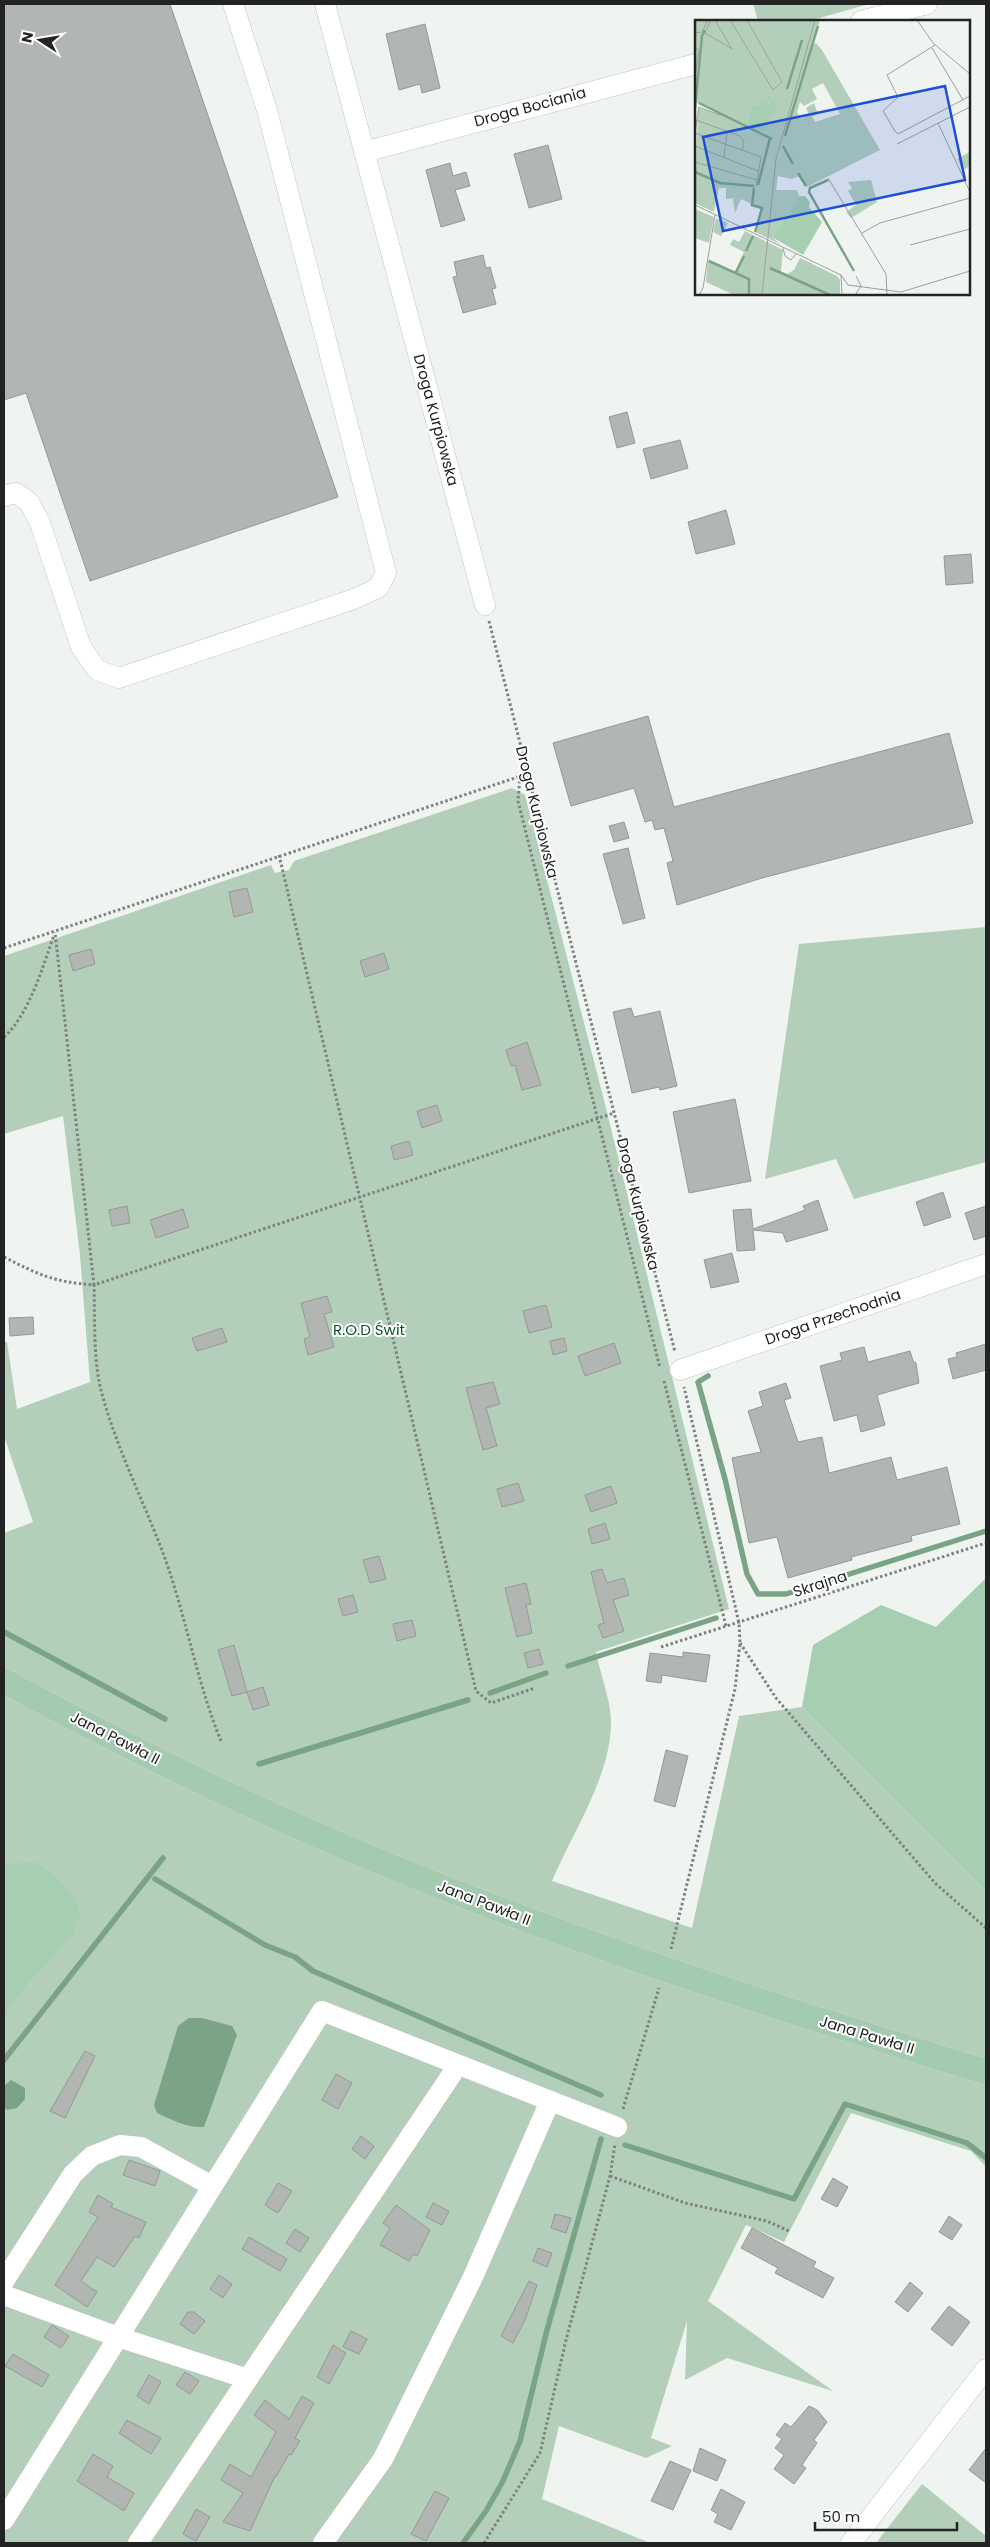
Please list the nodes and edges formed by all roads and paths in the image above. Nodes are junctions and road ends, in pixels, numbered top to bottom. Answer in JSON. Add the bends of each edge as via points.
{"nodes":[{"id":1,"x":233,"y":4,"type":"edge"},
{"id":2,"x":326,"y":4,"type":"edge"},
{"id":3,"x":927,"y":4,"type":"edge"},
{"id":4,"x":864,"y":20,"type":"edge"},
{"id":5,"x":695,"y":64,"type":"edge"},
{"id":6,"x":364,"y":152,"type":"junction"},
{"id":7,"x":4,"y":496,"type":"edge"},
{"id":8,"x":485,"y":605,"type":"joint"},
{"id":9,"x":527,"y":774,"type":"junction"},
{"id":10,"x":520,"y":776,"type":"junction"},
{"id":11,"x":279,"y":855,"type":"junction"},
{"id":12,"x":55,"y":932,"type":"junction"},
{"id":13,"x":4,"y":948,"type":"edge"},
{"id":14,"x":4,"y":1037,"type":"edge"},
{"id":15,"x":614,"y":1113,"type":"junction"},
{"id":16,"x":598,"y":1119,"type":"junction"},
{"id":17,"x":361,"y":1196,"type":"junction"},
{"id":18,"x":4,"y":1257,"type":"edge"},
{"id":19,"x":986,"y":1264,"type":"edge"},
{"id":20,"x":94,"y":1285,"type":"junction"},
{"id":21,"x":668,"y":1373,"type":"junction"},
{"id":22,"x":986,"y":1543,"type":"edge"},
{"id":23,"x":739,"y":1623,"type":"junction"},
{"id":24,"x":726,"y":1626,"type":"junction"},
{"id":25,"x":740,"y":1643,"type":"junction"},
{"id":26,"x":661,"y":1647,"type":"dead end"},
{"id":27,"x":4,"y":1681,"type":"edge"},
{"id":28,"x":534,"y":1688,"type":"dead end"},
{"id":29,"x":221,"y":1741,"type":"dead end"},
{"id":30,"x":986,"y":1928,"type":"edge"},
{"id":31,"x":673,"y":1943,"type":"dead end"},
{"id":32,"x":648,"y":2030,"type":"dead end"},
{"id":33,"x":458,"y":2065,"type":"junction"},
{"id":34,"x":986,"y":2072,"type":"edge"},
{"id":35,"x":550,"y":2101,"type":"junction"},
{"id":36,"x":617,"y":2126,"type":"junction"},
{"id":37,"x":610,"y":2176,"type":"junction"},
{"id":38,"x":212,"y":2186,"type":"junction"},
{"id":39,"x":789,"y":2231,"type":"dead end"},
{"id":40,"x":4,"y":2281,"type":"edge"},
{"id":41,"x":4,"y":2295,"type":"edge"},
{"id":42,"x":118,"y":2337,"type":"junction"},
{"id":43,"x":986,"y":2369,"type":"edge"},
{"id":44,"x":248,"y":2379,"type":"junction"},
{"id":45,"x":4,"y":2520,"type":"edge"},
{"id":46,"x":138,"y":2543,"type":"edge"},
{"id":47,"x":323,"y":2543,"type":"edge"},
{"id":48,"x":484,"y":2543,"type":"edge"},
{"id":49,"x":851,"y":2543,"type":"edge"}],
"edges":[{"from":1,"to":7,"type":"street","via":[[267,110],[386,573],[378,588],[354,599],[120,678],[97,670],[80,647],[40,523],[29,502],[16,493]]},
{"from":2,"to":6,"type":"street","name":"Droga Kurpiowska"},
{"from":3,"to":4,"type":"street"},
{"from":5,"to":6,"type":"street","name":"Droga Bociania"},
{"from":6,"to":8,"type":"street","name":"Droga Kurpiowska"},
{"from":8,"to":9,"type":"path","name":"Droga Kurpiowska"},
{"from":9,"to":10,"type":"path"},
{"from":9,"to":15,"type":"path","name":"Droga Kurpiowska"},
{"from":10,"to":11,"type":"path"},
{"from":10,"to":16,"type":"path","via":[[518,801]]},
{"from":11,"to":12,"type":"path"},
{"from":11,"to":17,"type":"path"},
{"from":12,"to":13,"type":"path"},
{"from":12,"to":14,"type":"path","via":[[30,998],[13,1029]]},
{"from":12,"to":20,"type":"path"},
{"from":15,"to":16,"type":"path"},
{"from":15,"to":21,"type":"path","name":"Droga Kurpiowska"},
{"from":16,"to":17,"type":"path"},
{"from":16,"to":21,"type":"path"},
{"from":17,"to":20,"type":"path"},
{"from":17,"to":28,"type":"path","via":[[476,1691],[491,1702]]},
{"from":18,"to":20,"type":"path","via":[[43,1277]]},
{"from":19,"to":21,"type":"street","name":"Droga Przechodnia"},
{"from":20,"to":29,"type":"path","via":[[95,1334],[102,1393],[163,1554],[209,1713]]},
{"from":21,"to":23,"type":"path","name":"Droga Kurpiowska"},
{"from":21,"to":24,"type":"path"},
{"from":22,"to":23,"type":"path","name":"Skrajna"},
{"from":23,"to":24,"type":"path","name":"Skrajna"},
{"from":23,"to":25,"type":"path","name":"Droga Kurpiowska"},
{"from":24,"to":26,"type":"path","name":"Skrajna"},
{"from":25,"to":30,"type":"path","via":[[776,1698],[916,1861]]},
{"from":25,"to":31,"type":"path","name":"Droga Kurpiowska","via":[[735,1689]]},
{"from":27,"to":34,"type":"main road","name":"Jana Pawła II","via":[[196,1779],[450,1890],[710,1986]]},
{"from":32,"to":36,"type":"path"},
{"from":33,"to":35,"type":"street"},
{"from":33,"to":38,"type":"street","via":[[322,2012]]},
{"from":33,"to":44,"type":"street"},
{"from":35,"to":36,"type":"street"},
{"from":35,"to":47,"type":"street","via":[[473,2277],[383,2459]]},
{"from":36,"to":37,"type":"path"},
{"from":37,"to":39,"type":"path","via":[[686,2203],[767,2221]]},
{"from":37,"to":48,"type":"path","via":[[540,2453]]},
{"from":38,"to":40,"type":"street","via":[[141,2147],[120,2145],[92,2156],[72,2174]]},
{"from":38,"to":42,"type":"street"},
{"from":41,"to":42,"type":"street"},
{"from":42,"to":44,"type":"street"},
{"from":42,"to":45,"type":"street"},
{"from":43,"to":49,"type":"street","via":[[931,2450]]},
{"from":44,"to":46,"type":"street"}]}
